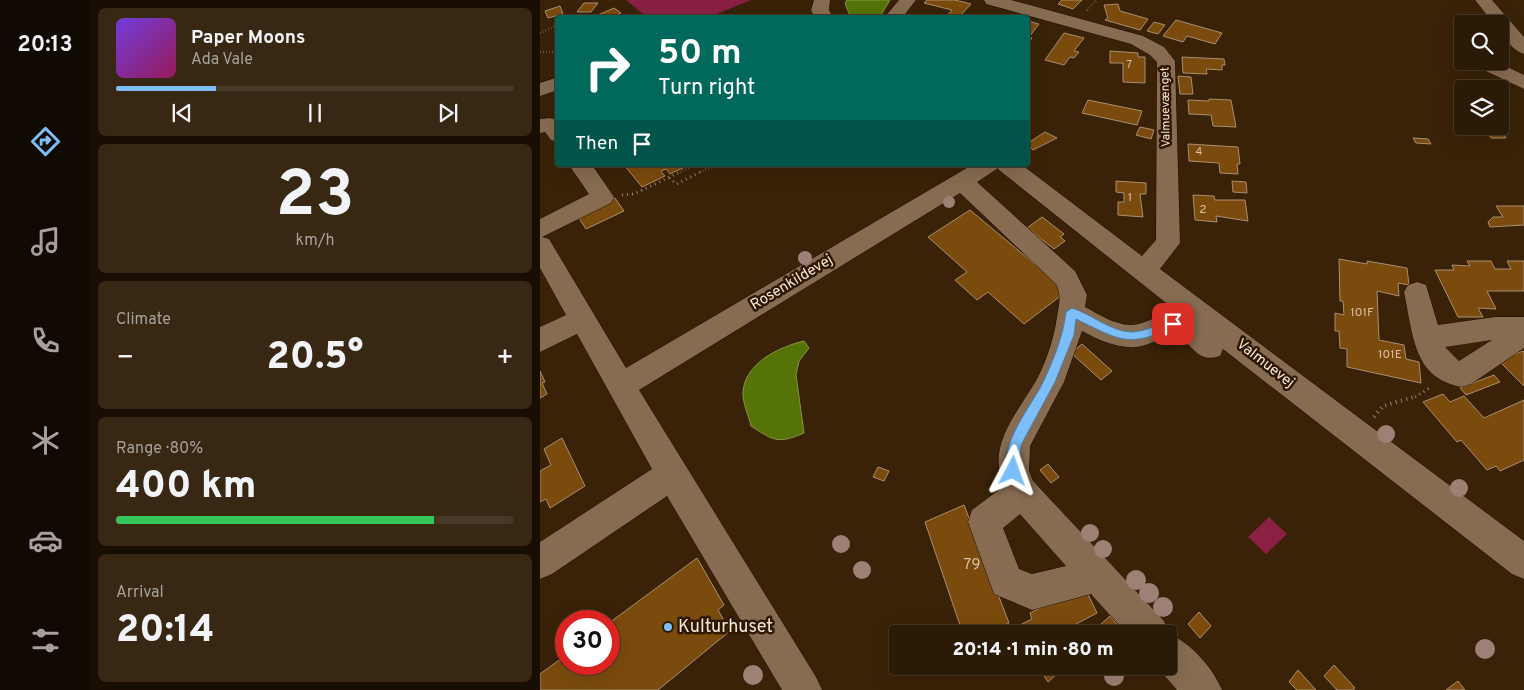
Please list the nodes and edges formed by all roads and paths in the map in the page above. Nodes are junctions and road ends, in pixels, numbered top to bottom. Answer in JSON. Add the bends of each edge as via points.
{"nodes":[{"id":1,"x":822,"y":0,"type":"edge"},
{"id":2,"x":908,"y":0,"type":"edge"},
{"id":3,"x":992,"y":0,"type":"edge"},
{"id":4,"x":1484,"y":0,"type":"edge"},
{"id":5,"x":822,"y":15,"type":"edge"},
{"id":6,"x":895,"y":15,"type":"edge"},
{"id":7,"x":555,"y":26,"type":"edge"},
{"id":8,"x":540,"y":33,"type":"edge"},
{"id":9,"x":1513,"y":40,"type":"edge"},
{"id":10,"x":540,"y":52,"type":"edge"},
{"id":11,"x":555,"y":52,"type":"edge"},
{"id":12,"x":1498,"y":70,"type":"edge"},
{"id":13,"x":1524,"y":83,"type":"edge"},
{"id":14,"x":555,"y":84,"type":"edge"},
{"id":15,"x":540,"y":90,"type":"edge"},
{"id":16,"x":540,"y":126,"type":"edge"},
{"id":17,"x":555,"y":131,"type":"edge"},
{"id":18,"x":581,"y":167,"type":"edge"},
{"id":19,"x":691,"y":167,"type":"edge"},
{"id":20,"x":703,"y":167,"type":"edge"},
{"id":21,"x":986,"y":167,"type":"edge"},
{"id":22,"x":1010,"y":167,"type":"edge"},
{"id":23,"x":668,"y":178,"type":"junction"},
{"id":24,"x":962,"y":181,"type":"junction"},
{"id":25,"x":603,"y":197,"type":"junction"},
{"id":26,"x":541,"y":247,"type":"edge"},
{"id":27,"x":1144,"y":270,"type":"junction"},
{"id":28,"x":1417,"y":292,"type":"dead end"},
{"id":29,"x":1072,"y":312,"type":"junction"},
{"id":30,"x":583,"y":319,"type":"junction"},
{"id":31,"x":1524,"y":328,"type":"edge"},
{"id":32,"x":1524,"y":333,"type":"edge"},
{"id":33,"x":1428,"y":338,"type":"junction"},
{"id":34,"x":540,"y":340,"type":"edge"},
{"id":35,"x":1210,"y":348,"type":"dead end"},
{"id":36,"x":1451,"y":373,"type":"junction"},
{"id":37,"x":622,"y":385,"type":"junction"},
{"id":38,"x":1359,"y":438,"type":"junction"},
{"id":39,"x":672,"y":474,"type":"junction"},
{"id":40,"x":1022,"y":492,"type":"junction"},
{"id":41,"x":540,"y":562,"type":"edge"},
{"id":42,"x":1524,"y":562,"type":"edge"},
{"id":43,"x":1097,"y":575,"type":"junction"},
{"id":44,"x":1143,"y":625,"type":"edge"},
{"id":45,"x":1177,"y":662,"type":"edge"},
{"id":46,"x":803,"y":690,"type":"edge"},
{"id":47,"x":1203,"y":690,"type":"edge"}],
"edges":[{"from":1,"to":5,"type":"street"},
{"from":2,"to":6,"type":"street"},
{"from":3,"to":27,"type":"street","name":"Valmuevænget","via":[[1137,40],[1157,51],[1166,61],[1168,243]]},
{"from":4,"to":9,"type":"street"},
{"from":7,"to":8,"type":"path"},
{"from":10,"to":11,"type":"path"},
{"from":12,"to":13,"type":"street"},
{"from":14,"to":15,"type":"street"},
{"from":16,"to":17,"type":"street","via":[[550,125]]},
{"from":18,"to":25,"type":"street"},
{"from":19,"to":23,"type":"path"},
{"from":20,"to":23,"type":"path","via":[[677,184]]},
{"from":21,"to":24,"type":"street","name":"Rosenkildevej"},
{"from":22,"to":27,"type":"street","name":"Valmuevej"},
{"from":23,"to":25,"type":"path","via":[[634,194]]},
{"from":24,"to":29,"type":"street","via":[[1066,278],[1074,294]]},
{"from":24,"to":37,"type":"street","name":"Rosenkildevej"},
{"from":25,"to":26,"type":"street"},
{"from":26,"to":30,"type":"street"},
{"from":27,"to":38,"type":"street","name":"Valmuevej"},
{"from":28,"to":33,"type":"street"},
{"from":29,"to":35,"type":"street","via":[[1115,333],[1131,336],[1148,334],[1173,324],[1184,326]]},
{"from":29,"to":40,"type":"street","via":[[1068,335],[1050,382],[1015,444],[1013,471]]},
{"from":30,"to":34,"type":"street"},
{"from":30,"to":37,"type":"street"},
{"from":31,"to":33,"type":"street","via":[[1495,328]]},
{"from":32,"to":36,"type":"street","via":[[1460,375]]},
{"from":33,"to":36,"type":"street","via":[[1432,353]]},
{"from":36,"to":38,"type":"path","via":[[1413,398],[1384,406]]},
{"from":37,"to":39,"type":"street"},
{"from":38,"to":42,"type":"street","name":"Valmuevej"},
{"from":39,"to":41,"type":"street"},
{"from":39,"to":46,"type":"street"},
{"from":40,"to":43,"type":"street"},
{"from":40,"to":43,"type":"street","via":[[984,522],[1006,582],[1032,592]]},
{"from":43,"to":44,"type":"street"},
{"from":45,"to":47,"type":"street"}]}
